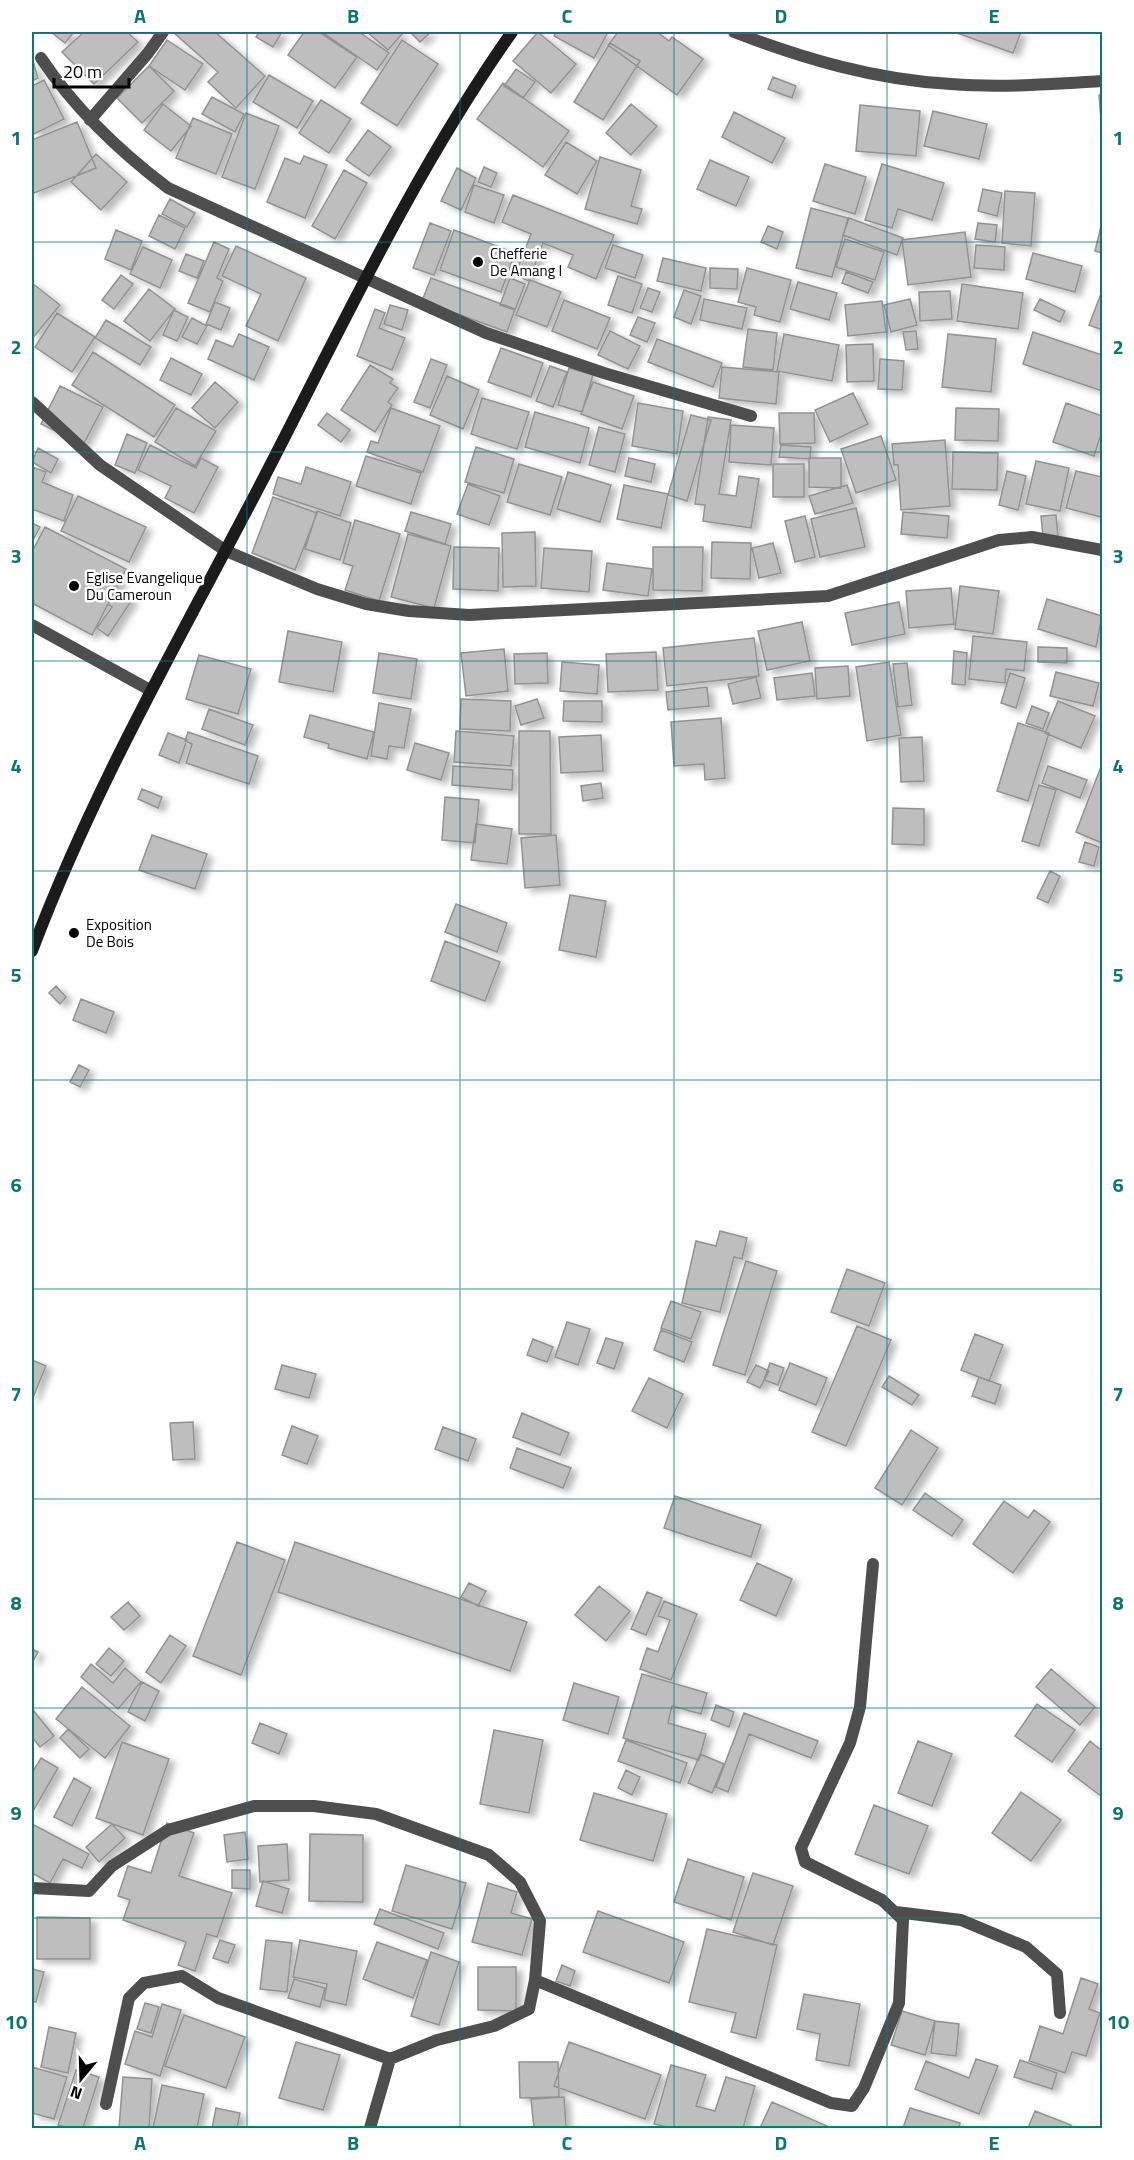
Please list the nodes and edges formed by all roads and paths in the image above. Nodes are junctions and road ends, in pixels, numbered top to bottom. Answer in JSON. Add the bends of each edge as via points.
{"nodes":[{"id":1,"x":163,"y":32,"type":"edge"},
{"id":2,"x":512,"y":32,"type":"edge"},
{"id":3,"x":735,"y":32,"type":"edge"},
{"id":4,"x":41,"y":58,"type":"dead end"},
{"id":5,"x":1102,"y":81,"type":"edge"},
{"id":6,"x":90,"y":120,"type":"junction"},
{"id":7,"x":366,"y":280,"type":"junction"},
{"id":8,"x":32,"y":402,"type":"edge"},
{"id":9,"x":751,"y":416,"type":"dead end"},
{"id":10,"x":1102,"y":550,"type":"edge"},
{"id":11,"x":226,"y":551,"type":"junction"},
{"id":12,"x":32,"y":625,"type":"edge"},
{"id":13,"x":150,"y":690,"type":"junction"},
{"id":14,"x":32,"y":951,"type":"edge"},
{"id":15,"x":873,"y":1564,"type":"dead end"},
{"id":16,"x":32,"y":1888,"type":"edge"},
{"id":17,"x":896,"y":1912,"type":"junction"},
{"id":18,"x":535,"y":1980,"type":"junction"},
{"id":19,"x":1060,"y":2013,"type":"dead end"},
{"id":20,"x":390,"y":2059,"type":"junction"},
{"id":21,"x":106,"y":2104,"type":"dead end"},
{"id":22,"x":370,"y":2128,"type":"edge"}],
"edges":[{"from":1,"to":6,"type":"street"},
{"from":2,"to":7,"type":"main road","via":[[432,155]]},
{"from":3,"to":5,"type":"street","via":[[785,52],[876,75],[951,84]]},
{"from":4,"to":6,"type":"street"},
{"from":6,"to":7,"type":"street","via":[[168,188]]},
{"from":7,"to":9,"type":"street","via":[[486,333]]},
{"from":7,"to":11,"type":"main road"},
{"from":8,"to":11,"type":"street","via":[[100,465]]},
{"from":10,"to":11,"type":"street","via":[[1032,537],[999,540],[828,596],[470,615],[366,604],[317,589]]},
{"from":11,"to":13,"type":"main road"},
{"from":12,"to":13,"type":"street"},
{"from":13,"to":14,"type":"main road","via":[[78,837]]},
{"from":15,"to":17,"type":"street","via":[[860,1707],[850,1743],[801,1848],[805,1862],[882,1900]]},
{"from":16,"to":18,"type":"street","via":[[89,1891],[112,1866],[168,1830],[254,1806],[314,1806],[376,1814],[489,1855],[520,1882],[540,1921]]},
{"from":17,"to":18,"type":"street","via":[[903,1920],[898,2003],[864,2088],[852,2106],[831,2103]]},
{"from":17,"to":19,"type":"street","via":[[961,1920],[1026,1947],[1057,1974]]},
{"from":18,"to":20,"type":"street","via":[[529,2009],[494,2026],[437,2040]]},
{"from":20,"to":21,"type":"street","via":[[218,1998],[182,1976],[144,1983],[129,1998]]},
{"from":20,"to":22,"type":"street"}]}
